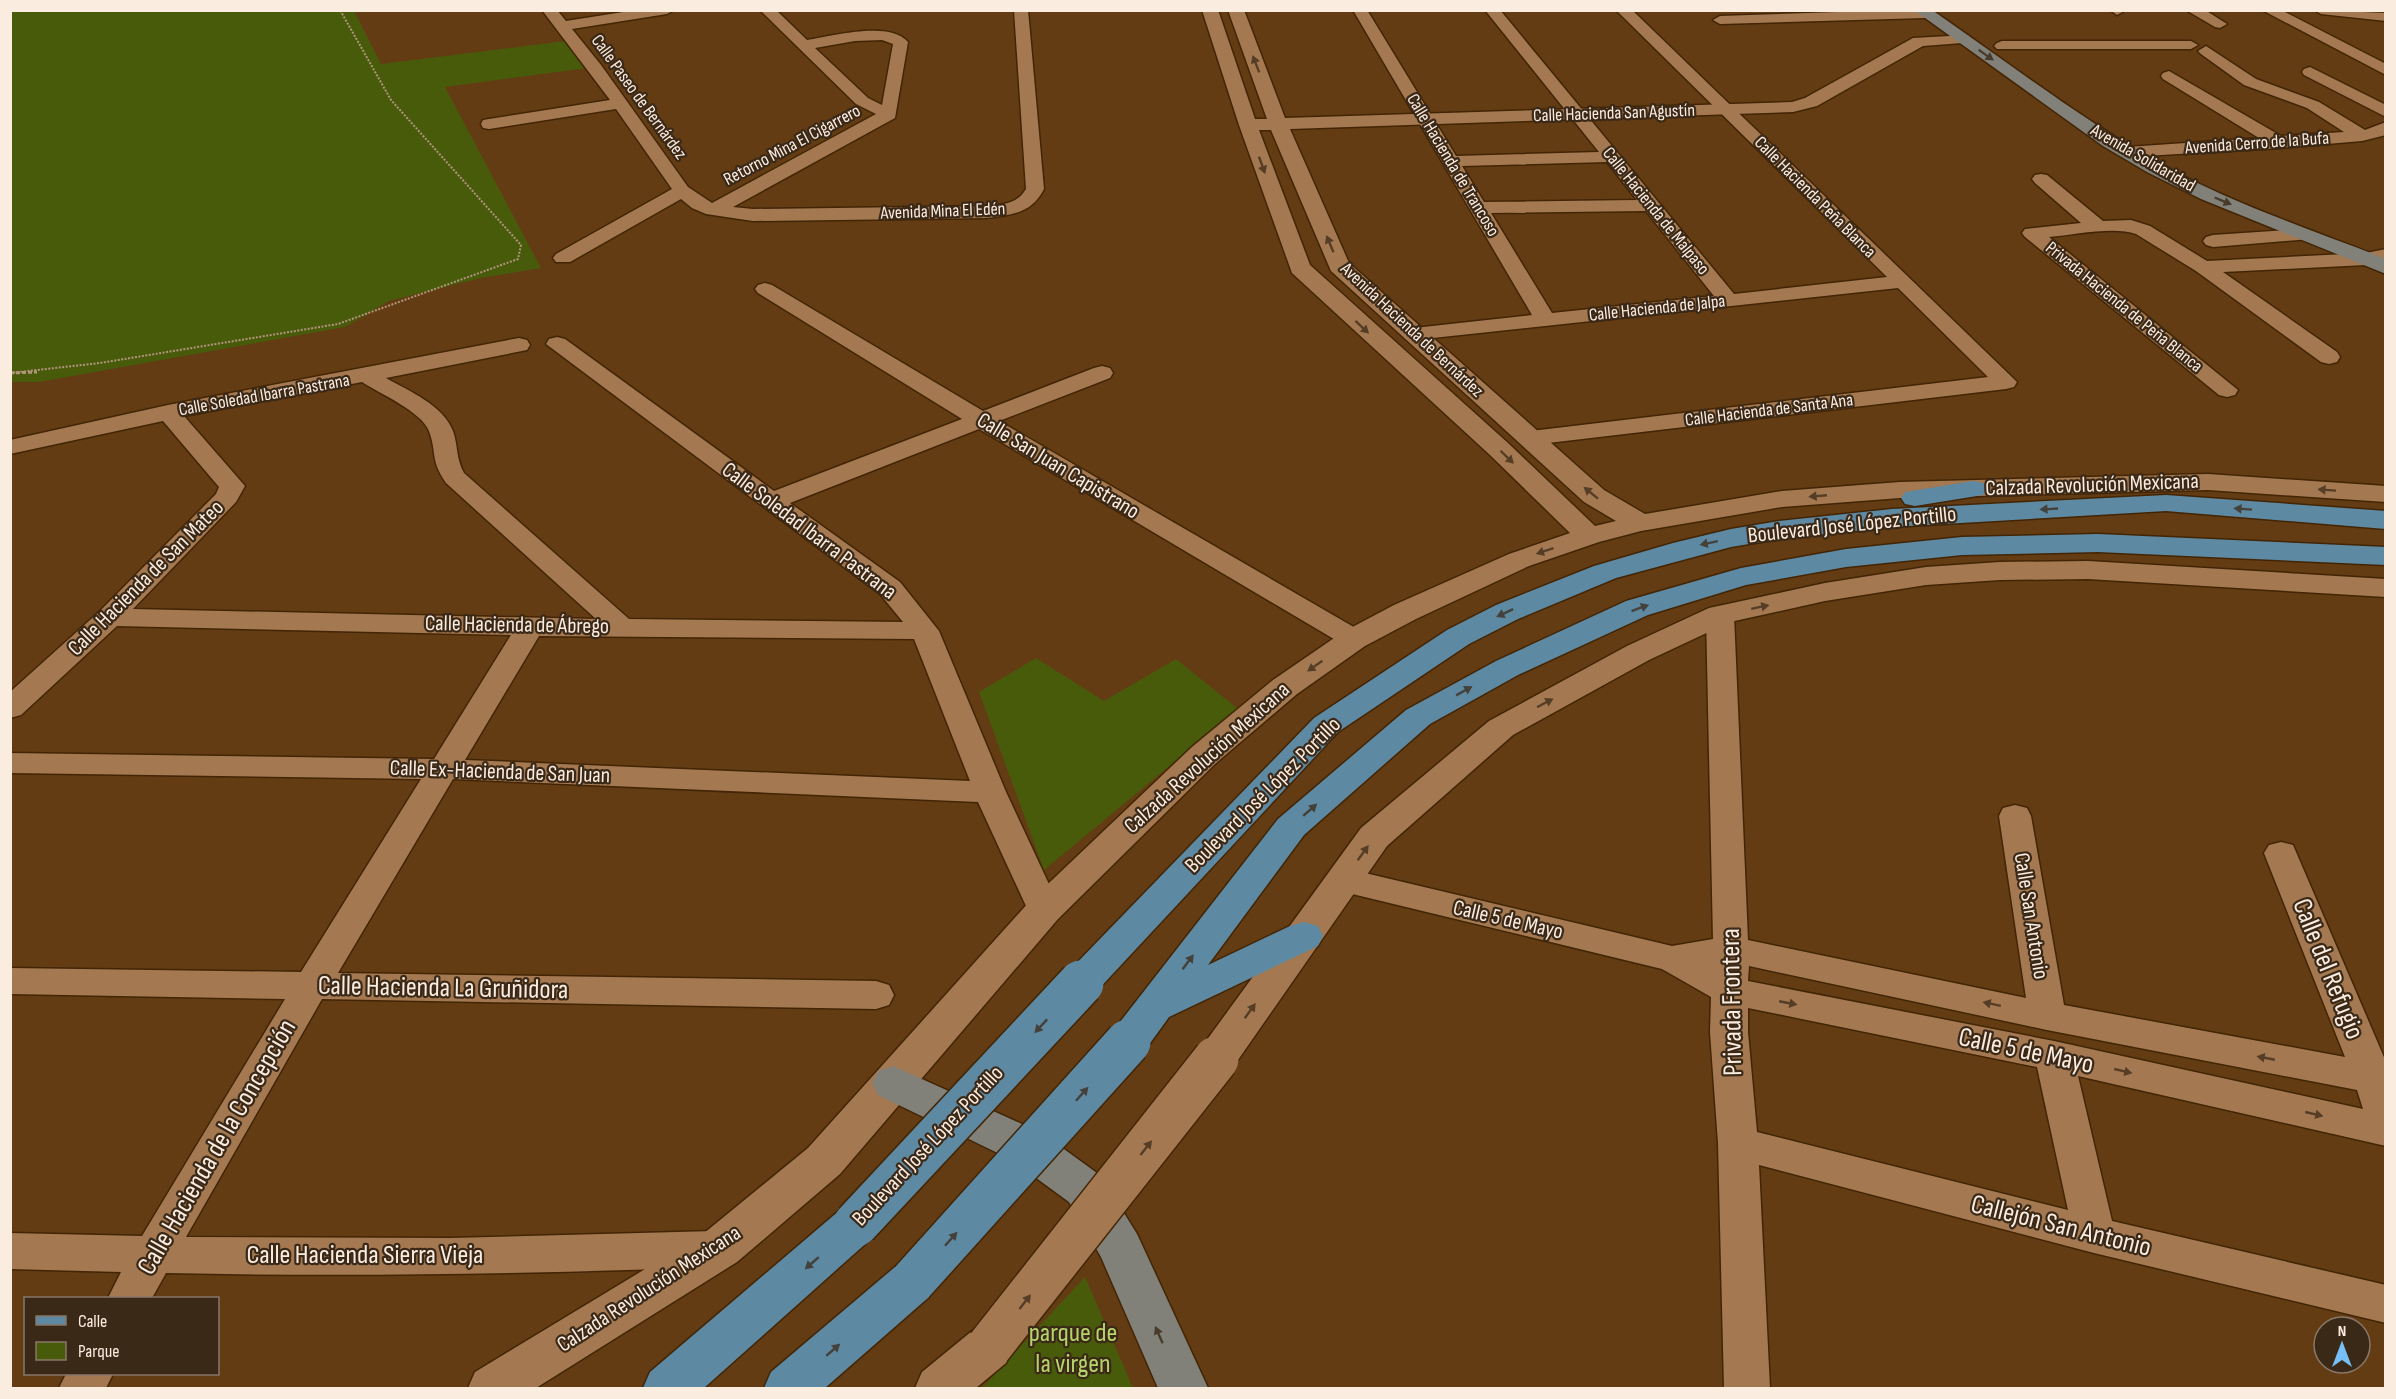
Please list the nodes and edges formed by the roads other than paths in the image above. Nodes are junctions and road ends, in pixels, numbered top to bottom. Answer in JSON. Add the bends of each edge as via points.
{"nodes":[{"id":1,"x":549,"y":10,"type":"edge"},
{"id":2,"x":667,"y":10,"type":"edge"},
{"id":3,"x":767,"y":10,"type":"edge"},
{"id":4,"x":1021,"y":10,"type":"edge"},
{"id":5,"x":1210,"y":10,"type":"edge"},
{"id":6,"x":1236,"y":10,"type":"edge"},
{"id":7,"x":1360,"y":10,"type":"edge"},
{"id":8,"x":1492,"y":10,"type":"edge"},
{"id":9,"x":1623,"y":10,"type":"edge"},
{"id":10,"x":1949,"y":10,"type":"edge"},
{"id":11,"x":2193,"y":10,"type":"edge"},
{"id":12,"x":2269,"y":10,"type":"edge"},
{"id":13,"x":2326,"y":11,"type":"edge"},
{"id":14,"x":1923,"y":12,"type":"edge"},
{"id":15,"x":2369,"y":13,"type":"edge"},
{"id":16,"x":1779,"y":14,"type":"edge"},
{"id":17,"x":2385,"y":17,"type":"edge"},
{"id":18,"x":1720,"y":20,"type":"dead end"},
{"id":19,"x":2220,"y":24,"type":"dead end"},
{"id":20,"x":563,"y":26,"type":"junction"},
{"id":21,"x":2375,"y":32,"type":"dead end"},
{"id":22,"x":1962,"y":38,"type":"junction"},
{"id":23,"x":803,"y":45,"type":"junction"},
{"id":24,"x":2002,"y":46,"type":"junction"},
{"id":25,"x":2385,"y":70,"type":"edge"},
{"id":26,"x":2310,"y":72,"type":"dead end"},
{"id":27,"x":2169,"y":76,"type":"dead end"},
{"id":28,"x":2068,"y":90,"type":"dead end"},
{"id":29,"x":621,"y":103,"type":"junction"},
{"id":30,"x":1727,"y":110,"type":"junction"},
{"id":31,"x":2385,"y":112,"type":"edge"},
{"id":32,"x":890,"y":114,"type":"junction"},
{"id":33,"x":1577,"y":114,"type":"junction"},
{"id":34,"x":1425,"y":118,"type":"junction"},
{"id":35,"x":489,"y":124,"type":"dead end"},
{"id":36,"x":1278,"y":124,"type":"junction"},
{"id":37,"x":1248,"y":125,"type":"junction"},
{"id":38,"x":2385,"y":126,"type":"edge"},
{"id":39,"x":2134,"y":134,"type":"dead end"},
{"id":40,"x":2362,"y":136,"type":"junction"},
{"id":41,"x":2280,"y":143,"type":"junction"},
{"id":42,"x":2159,"y":150,"type":"junction"},
{"id":43,"x":2127,"y":152,"type":"junction"},
{"id":44,"x":1611,"y":157,"type":"junction"},
{"id":45,"x":1450,"y":161,"type":"junction"},
{"id":46,"x":2041,"y":179,"type":"dead end"},
{"id":47,"x":682,"y":191,"type":"junction"},
{"id":48,"x":1652,"y":205,"type":"junction"},
{"id":49,"x":706,"y":207,"type":"junction"},
{"id":50,"x":1479,"y":208,"type":"junction"},
{"id":51,"x":2098,"y":227,"type":"junction"},
{"id":52,"x":2302,"y":235,"type":"junction"},
{"id":53,"x":2213,"y":241,"type":"dead end"},
{"id":54,"x":2385,"y":250,"type":"edge"},
{"id":55,"x":2376,"y":257,"type":"edge"},
{"id":56,"x":563,"y":258,"type":"dead end"},
{"id":57,"x":2203,"y":267,"type":"junction"},
{"id":58,"x":2385,"y":267,"type":"edge"},
{"id":59,"x":1900,"y":282,"type":"junction"},
{"id":60,"x":765,"y":289,"type":"dead end"},
{"id":61,"x":1729,"y":301,"type":"junction"},
{"id":62,"x":1545,"y":319,"type":"junction"},
{"id":63,"x":1414,"y":334,"type":"junction"},
{"id":64,"x":557,"y":344,"type":"dead end"},
{"id":65,"x":519,"y":345,"type":"dead end"},
{"id":66,"x":2328,"y":357,"type":"dead end"},
{"id":67,"x":1102,"y":373,"type":"dead end"},
{"id":68,"x":367,"y":376,"type":"junction"},
{"id":69,"x":2006,"y":382,"type":"joint"},
{"id":70,"x":2227,"y":390,"type":"dead end"},
{"id":71,"x":168,"y":412,"type":"junction"},
{"id":72,"x":981,"y":420,"type":"junction"},
{"id":73,"x":1531,"y":438,"type":"junction"},
{"id":74,"x":10,"y":447,"type":"edge"},
{"id":75,"x":1972,"y":489,"type":"junction"},
{"id":76,"x":2385,"y":494,"type":"edge"},
{"id":77,"x":771,"y":501,"type":"junction"},
{"id":78,"x":2385,"y":520,"type":"edge"},
{"id":79,"x":1641,"y":523,"type":"junction"},
{"id":80,"x":1779,"y":530,"type":"junction"},
{"id":81,"x":1589,"y":536,"type":"junction"},
{"id":82,"x":2385,"y":556,"type":"edge"},
{"id":83,"x":2385,"y":588,"type":"edge"},
{"id":84,"x":1720,"y":615,"type":"junction"},
{"id":85,"x":110,"y":617,"type":"junction"},
{"id":86,"x":620,"y":626,"type":"junction"},
{"id":87,"x":530,"y":627,"type":"junction"},
{"id":88,"x":925,"y":631,"type":"junction"},
{"id":89,"x":1354,"y":639,"type":"junction"},
{"id":90,"x":10,"y":709,"type":"edge"},
{"id":91,"x":10,"y":764,"type":"edge"},
{"id":92,"x":443,"y":769,"type":"junction"},
{"id":93,"x":990,"y":792,"type":"junction"},
{"id":94,"x":2015,"y":816,"type":"dead end"},
{"id":95,"x":2281,"y":853,"type":"dead end"},
{"id":96,"x":1344,"y":880,"type":"junction"},
{"id":97,"x":1044,"y":910,"type":"junction"},
{"id":98,"x":1304,"y":936,"type":"junction"},
{"id":99,"x":1731,"y":949,"type":"junction"},
{"id":100,"x":1672,"y":959,"type":"junction"},
{"id":101,"x":10,"y":981,"type":"edge"},
{"id":102,"x":312,"y":985,"type":"junction"},
{"id":103,"x":1731,"y":991,"type":"junction"},
{"id":104,"x":876,"y":995,"type":"dead end"},
{"id":105,"x":1153,"y":1008,"type":"junction"},
{"id":106,"x":2047,"y":1016,"type":"junction"},
{"id":107,"x":2054,"y":1056,"type":"junction"},
{"id":108,"x":2379,"y":1079,"type":"edge"},
{"id":109,"x":893,"y":1083,"type":"junction"},
{"id":110,"x":2385,"y":1119,"type":"edge"},
{"id":111,"x":2385,"y":1130,"type":"edge"},
{"id":112,"x":1738,"y":1143,"type":"junction"},
{"id":113,"x":2094,"y":1235,"type":"junction"},
{"id":114,"x":720,"y":1248,"type":"junction"},
{"id":115,"x":10,"y":1251,"type":"edge"},
{"id":116,"x":153,"y":1255,"type":"junction"},
{"id":117,"x":131,"y":1297,"type":"edge"},
{"id":118,"x":2385,"y":1304,"type":"edge"},
{"id":119,"x":89,"y":1375,"type":"edge"},
{"id":120,"x":82,"y":1389,"type":"edge"},
{"id":121,"x":493,"y":1389,"type":"edge"},
{"id":122,"x":669,"y":1389,"type":"edge"},
{"id":123,"x":789,"y":1389,"type":"edge"},
{"id":124,"x":940,"y":1389,"type":"edge"},
{"id":125,"x":1183,"y":1389,"type":"edge"},
{"id":126,"x":1747,"y":1389,"type":"edge"}],
"edges":[{"from":1,"to":20,"type":"street","name":"Calle Paseo de Bernárdez"},
{"from":2,"to":20,"type":"street"},
{"from":3,"to":23,"type":"street","name":"Retorno Mina El Cigarrero"},
{"from":4,"to":49,"type":"street","name":"Avenida Mina El Edén","via":[[1035,189],[1018,209],[753,215]]},
{"from":5,"to":37,"type":"street","name":"Avenida Hacienda de Bernárdez"},
{"from":36,"to":6,"type":"street","name":"Avenida Hacienda de Bernárdez","one_way":true},
{"from":7,"to":34,"type":"street","name":"Calle Hacienda de Trancoso"},
{"from":8,"to":33,"type":"street","name":"Calle Hacienda de Malpaso"},
{"from":9,"to":30,"type":"street","name":"Calle Hacienda Peña Blanca"},
{"from":10,"to":24,"type":"main road"},
{"from":11,"to":19,"type":"street"},
{"from":12,"to":25,"type":"street"},
{"from":13,"to":15,"type":"street"},
{"from":13,"to":21,"type":"street"},
{"from":14,"to":16,"type":"street"},
{"from":14,"to":22,"type":"main road","name":"Avenida Solidaridad"},
{"from":15,"to":17,"type":"street"},
{"from":16,"to":18,"type":"street"},
{"from":20,"to":29,"type":"street","name":"Calle Paseo de Bernárdez"},
{"from":22,"to":30,"type":"street","name":"Calle Hacienda San Agustín","via":[[1919,41],[1811,102],[1793,107]]},
{"from":22,"to":43,"type":"main road","name":"Avenida Solidaridad","one_way":true},
{"from":23,"to":32,"type":"street","name":"Retorno Mina El Cigarrero","via":[[862,101]]},
{"from":23,"to":32,"type":"street","name":"Retorno Mina El Cigarrero","via":[[871,36],[895,37],[901,42]]},
{"from":24,"to":28,"type":"main road"},
{"from":24,"to":40,"type":"street","via":[[2199,48],[2250,82],[2313,105]]},
{"from":26,"to":31,"type":"street"},
{"from":27,"to":41,"type":"street"},
{"from":29,"to":35,"type":"street"},
{"from":29,"to":47,"type":"street","name":"Calle Paseo de Bernárdez"},
{"from":30,"to":33,"type":"street","name":"Calle Hacienda San Agustín"},
{"from":30,"to":59,"type":"street","name":"Calle Hacienda Peña Blanca"},
{"from":32,"to":49,"type":"street","name":"Retorno Mina El Cigarrero"},
{"from":33,"to":34,"type":"street","name":"Calle Hacienda San Agustín"},
{"from":33,"to":44,"type":"street","name":"Calle Hacienda de Malpaso"},
{"from":34,"to":36,"type":"street","name":"Calle Hacienda San Agustín"},
{"from":34,"to":45,"type":"street","name":"Calle Hacienda de Trancoso"},
{"from":36,"to":37,"type":"street","name":"Calle Hacienda San Agustín"},
{"from":63,"to":36,"type":"street","name":"Avenida Hacienda de Bernárdez","one_way":true,"via":[[1339,266]]},
{"from":37,"to":81,"type":"street","name":"Avenida Hacienda de Bernárdez","one_way":true,"via":[[1300,268]]},
{"from":38,"to":40,"type":"street","name":"Avenida Cerro de la Bufa","via":[[2379,132]]},
{"from":39,"to":42,"type":"main road","name":"Avenida Solidaridad"},
{"from":40,"to":41,"type":"street","name":"Avenida Cerro de la Bufa"},
{"from":41,"to":42,"type":"street","name":"Avenida Cerro de la Bufa"},
{"from":42,"to":43,"type":"street","name":"Avenida Cerro de la Bufa"},
{"from":42,"to":54,"type":"main road","name":"Avenida Solidaridad","via":[[2233,189]]},
{"from":43,"to":52,"type":"main road","name":"Avenida Solidaridad","one_way":true,"via":[[2208,195]]},
{"from":44,"to":45,"type":"street"},
{"from":44,"to":48,"type":"street","name":"Calle Hacienda de Malpaso"},
{"from":45,"to":50,"type":"street","name":"Calle Hacienda de Trancoso"},
{"from":46,"to":51,"type":"street"},
{"from":47,"to":49,"type":"street","name":"Calle Paseo de Bernárdez"},
{"from":47,"to":56,"type":"street"},
{"from":48,"to":50,"type":"street"},
{"from":48,"to":61,"type":"street","name":"Calle Hacienda de Malpaso"},
{"from":50,"to":62,"type":"street","name":"Calle Hacienda de Trancoso"},
{"from":51,"to":57,"type":"street","name":"Privada Hacienda de Peña Blanca","via":[[2131,226],[2143,230]]},
{"from":51,"to":70,"type":"street","name":"Privada Hacienda de Peña Blanca","via":[[2032,233]]},
{"from":52,"to":53,"type":"street"},
{"from":52,"to":55,"type":"main road","name":"Avenida Solidaridad"},
{"from":55,"to":57,"type":"street"},
{"from":55,"to":58,"type":"main road","name":"Avenida Solidaridad"},
{"from":57,"to":66,"type":"street","name":"Privada Hacienda de Peña Blanca"},
{"from":59,"to":61,"type":"street","name":"Calle Hacienda de Jalpa"},
{"from":59,"to":69,"type":"street","name":"Calle Hacienda Peña Blanca"},
{"from":60,"to":72,"type":"street","name":"Calle San Juan Capistrano"},
{"from":61,"to":62,"type":"street","name":"Calle Hacienda de Jalpa"},
{"from":62,"to":63,"type":"street","name":"Calle Hacienda de Jalpa"},
{"from":63,"to":73,"type":"street","name":"Avenida Hacienda de Bernárdez"},
{"from":64,"to":77,"type":"street","name":"Calle Soledad Ibarra Pastrana"},
{"from":65,"to":68,"type":"street","name":"Calle Soledad Ibarra Pastrana"},
{"from":67,"to":72,"type":"street"},
{"from":68,"to":71,"type":"street","name":"Calle Soledad Ibarra Pastrana"},
{"from":68,"to":86,"type":"street","via":[[431,416],[440,429],[447,468],[455,478]]},
{"from":69,"to":73,"type":"street","name":"Calle Hacienda de Santa Ana"},
{"from":71,"to":74,"type":"street","name":"Calle Soledad Ibarra Pastrana"},
{"from":71,"to":85,"type":"street","name":"Calle Hacienda de San Mateo","via":[[232,486],[227,498]]},
{"from":72,"to":77,"type":"street"},
{"from":72,"to":89,"type":"street","name":"Calle San Juan Capistrano"},
{"from":79,"to":73,"type":"street","name":"Avenida Hacienda de Bernárdez","one_way":true,"via":[[1594,496]]},
{"from":76,"to":75,"type":"street","name":"Calzada Revolución Mexicana","one_way":true,"via":[[2208,482]]},
{"from":75,"to":79,"type":"street","name":"Calzada Revolución Mexicana","one_way":true,"via":[[1782,499]]},
{"from":75,"to":80,"type":"main road","via":[[1891,502]]},
{"from":77,"to":88,"type":"street","name":"Calle Soledad Ibarra Pastrana","via":[[890,588]]},
{"from":78,"to":80,"type":"main road","name":"Boulevard José López Portillo","one_way":true,"via":[[2166,503],[1892,518]]},
{"from":79,"to":81,"type":"street","name":"Calzada Revolución Mexicana"},
{"from":80,"to":122,"type":"main road","name":"Boulevard José López Portillo","one_way":true,"bridge":true,"via":[[1683,549],[1605,572],[1478,627],[1404,671],[1326,725],[856,1224]]},
{"from":81,"to":89,"type":"street","name":"Calzada Revolución Mexicana","one_way":true,"via":[[1519,560]]},
{"from":105,"to":82,"type":"main road","name":"Boulevard José López Portillo","one_way":true,"via":[[1291,827],[1418,717],[1507,668],[1637,608],[1741,577],[1846,558],[1962,546],[2098,543]]},
{"from":84,"to":83,"type":"street","one_way":true,"via":[[1825,592],[1926,576],[2000,571],[2088,570]]},
{"from":96,"to":84,"type":"street","one_way":true,"via":[[1374,837],[1501,728],[1638,653]]},
{"from":84,"to":99,"type":"street","name":"Privada Frontera"},
{"from":85,"to":87,"type":"street","name":"Calle Hacienda de Ábrego"},
{"from":85,"to":90,"type":"street","name":"Calle Hacienda de San Mateo"},
{"from":86,"to":87,"type":"street","name":"Calle Hacienda de Ábrego"},
{"from":86,"to":88,"type":"street","name":"Calle Hacienda de Ábrego"},
{"from":87,"to":92,"type":"street","name":"Calle Hacienda de la Concepción"},
{"from":88,"to":93,"type":"street","name":"Calle Soledad Ibarra Pastrana"},
{"from":89,"to":97,"type":"street","name":"Calzada Revolución Mexicana","one_way":true,"via":[[1285,687],[1204,755]]},
{"from":91,"to":92,"type":"street","name":"Calle Ex-Hacienda de San Juan"},
{"from":92,"to":93,"type":"street","name":"Calle Ex-Hacienda de San Juan"},
{"from":92,"to":102,"type":"street","name":"Calle Hacienda de la Concepción"},
{"from":93,"to":97,"type":"street","name":"Calle Soledad Ibarra Pastrana"},
{"from":94,"to":106,"type":"street","name":"Calle San Antonio"},
{"from":95,"to":108,"type":"street","name":"Calle del Refugio"},
{"from":96,"to":98,"type":"street"},
{"from":96,"to":100,"type":"street","name":"Calle 5 de Mayo"},
{"from":97,"to":109,"type":"street","name":"Calzada Revolución Mexicana"},
{"from":98,"to":105,"type":"main road"},
{"from":124,"to":98,"type":"street","one_way":true,"bridge":true,"via":[[988,1347],[1216,1059]]},
{"from":99,"to":100,"type":"street","name":"Calle 5 de Mayo"},
{"from":99,"to":103,"type":"street","name":"Privada Frontera"},
{"from":106,"to":99,"type":"street","name":"Calle 5 de Mayo","one_way":true},
{"from":100,"to":103,"type":"street","name":"Calle 5 de Mayo"},
{"from":101,"to":102,"type":"street","name":"Calle Hacienda La Gruñidora"},
{"from":102,"to":104,"type":"street","name":"Calle Hacienda La Gruñidora"},
{"from":102,"to":116,"type":"street","name":"Calle Hacienda de la Concepción"},
{"from":103,"to":107,"type":"street","name":"Calle 5 de Mayo","one_way":true},
{"from":103,"to":112,"type":"street","name":"Privada Frontera","via":[[1729,1032]]},
{"from":123,"to":105,"type":"main road","name":"Boulevard José López Portillo","one_way":true,"bridge":true,"via":[[912,1282],[1128,1042]]},
{"from":108,"to":106,"type":"street","name":"Calle 5 de Mayo","one_way":true},
{"from":107,"to":111,"type":"street","name":"Calle 5 de Mayo","one_way":true},
{"from":107,"to":113,"type":"street"},
{"from":108,"to":110,"type":"street","name":"Calle del Refugio"},
{"from":109,"to":114,"type":"street","name":"Calzada Revolución Mexicana","via":[[824,1161]]},
{"from":125,"to":109,"type":"main road","one_way":true,"via":[[1120,1248],[1085,1190],[1026,1146]]},
{"from":112,"to":113,"type":"street","name":"Callejón San Antonio"},
{"from":112,"to":126,"type":"street","name":"Privada Frontera"},
{"from":113,"to":118,"type":"street","name":"Callejón San Antonio"},
{"from":114,"to":116,"type":"street","name":"Calle Hacienda Sierra Vieja","via":[[594,1254]]},
{"from":114,"to":121,"type":"street","name":"Calzada Revolución Mexicana"},
{"from":115,"to":116,"type":"street","name":"Calle Hacienda Sierra Vieja"},
{"from":116,"to":117,"type":"street","name":"Calle Hacienda de la Concepción"},
{"from":119,"to":120,"type":"street"}]}
